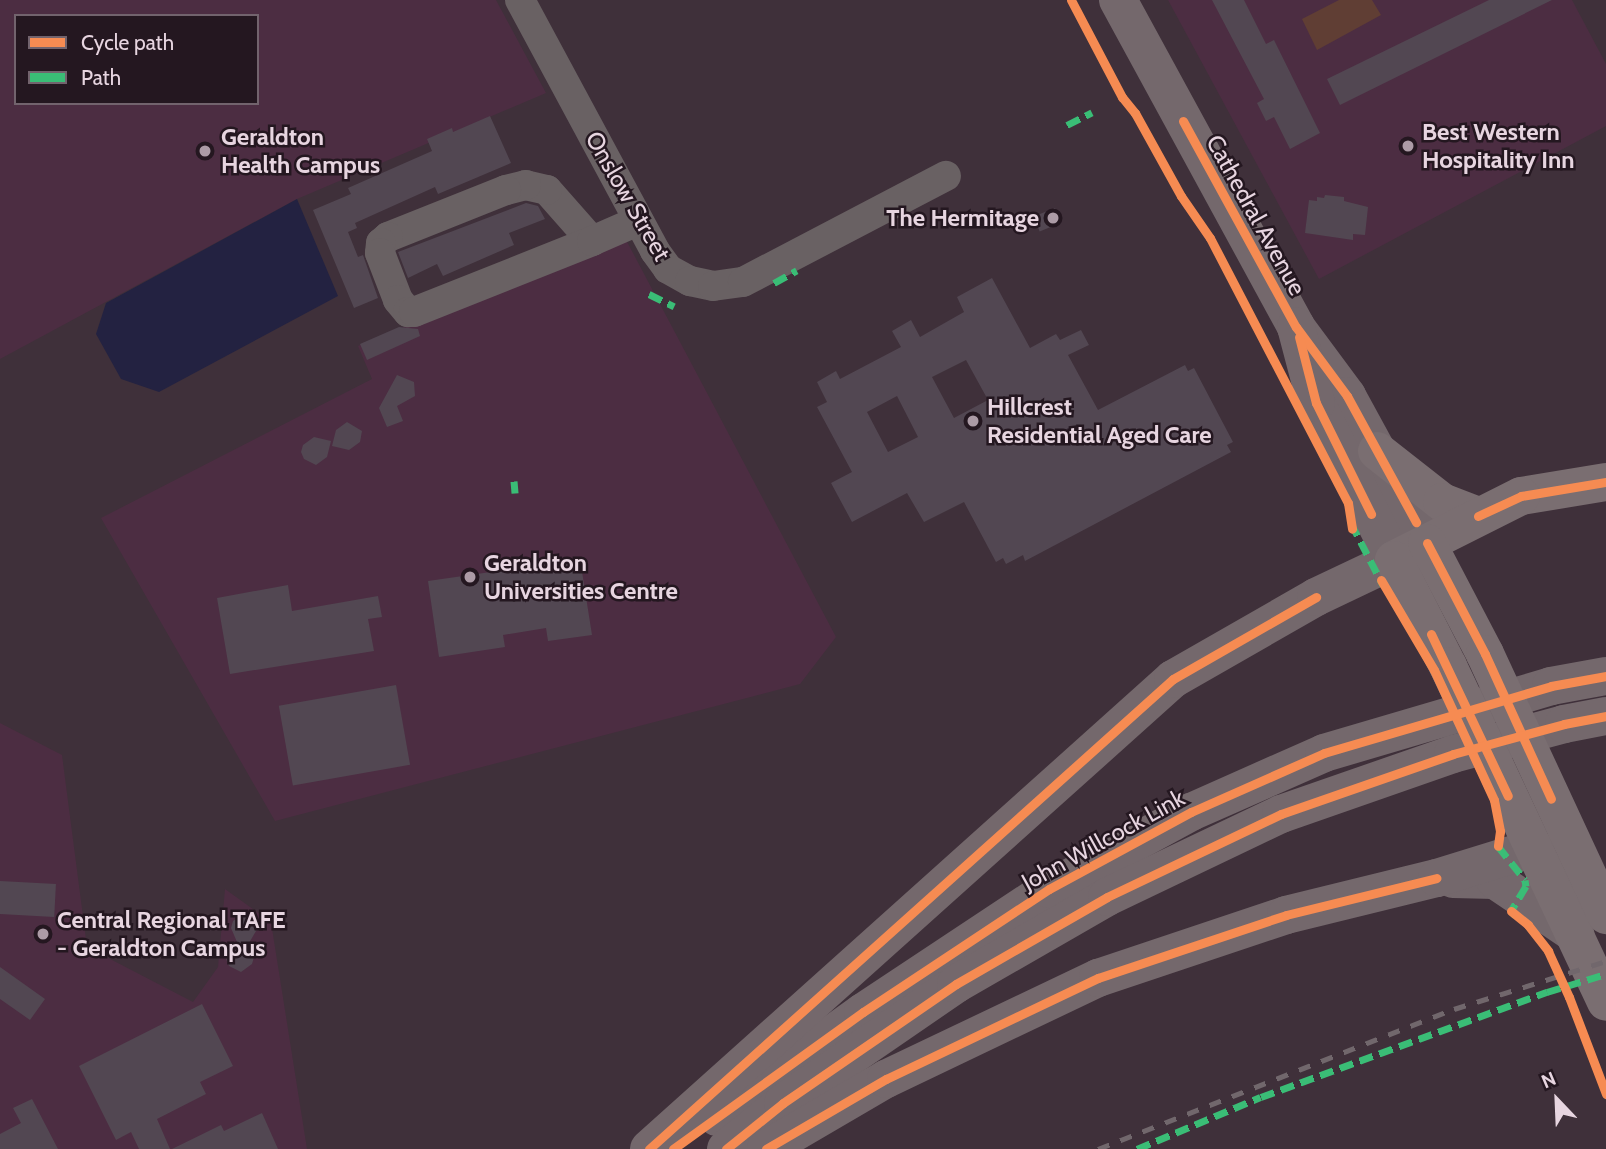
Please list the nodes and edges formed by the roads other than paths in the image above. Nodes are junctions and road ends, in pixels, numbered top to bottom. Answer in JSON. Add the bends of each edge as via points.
{"nodes":[{"id":1,"x":520,"y":0,"type":"edge"},
{"id":2,"x":1118,"y":0,"type":"edge"},
{"id":3,"x":946,"y":176,"type":"dead end"},
{"id":4,"x":638,"y":221,"type":"junction"},
{"id":5,"x":592,"y":241,"type":"junction"},
{"id":6,"x":1296,"y":327,"type":"junction"},
{"id":7,"x":1377,"y":451,"type":"junction"},
{"id":8,"x":1606,"y":482,"type":"edge"},
{"id":9,"x":1371,"y":514,"type":"junction"},
{"id":10,"x":1478,"y":516,"type":"junction"},
{"id":11,"x":1410,"y":552,"type":"junction"},
{"id":12,"x":1316,"y":597,"type":"junction"},
{"id":13,"x":1606,"y":676,"type":"edge"},
{"id":14,"x":1606,"y":716,"type":"edge"},
{"id":15,"x":1590,"y":840,"type":"edge"},
{"id":16,"x":1534,"y":848,"type":"junction"},
{"id":17,"x":1437,"y":878,"type":"junction"},
{"id":18,"x":1594,"y":915,"type":"edge"},
{"id":19,"x":1602,"y":995,"type":"edge"},
{"id":20,"x":649,"y":1149,"type":"edge"},
{"id":21,"x":673,"y":1149,"type":"edge"},
{"id":22,"x":726,"y":1149,"type":"edge"},
{"id":23,"x":766,"y":1149,"type":"edge"}],
"edges":[{"from":1,"to":4,"type":"street","name":"Onslow Street"},
{"from":2,"to":6,"type":"main road","name":"Cathedral Avenue"},
{"from":3,"to":4,"type":"street","name":"Onslow Street","via":[[743,282],[713,286],[668,269]]},
{"from":4,"to":5,"type":"street"},
{"from":5,"to":5,"type":"street","via":[[547,190],[526,185],[388,237],[381,243],[380,253],[398,300],[408,312],[414,312]]},
{"from":6,"to":7,"type":"main road","name":"Cathedral Avenue","via":[[1347,396]]},
{"from":6,"to":9,"type":"main road","name":"Cathedral Avenue","via":[[1316,403]]},
{"from":7,"to":10,"type":"highway","via":[[1442,502]]},
{"from":7,"to":11,"type":"main road","name":"Cathedral Avenue"},
{"from":8,"to":10,"type":"highway","via":[[1521,496]]},
{"from":9,"to":11,"type":"main road","name":"Cathedral Avenue"},
{"from":9,"to":12,"type":"main road","via":[[1362,544]]},
{"from":10,"to":11,"type":"highway"},
{"from":11,"to":12,"type":"main road"},
{"from":11,"to":15,"type":"highway","via":[[1485,654],[1544,784]]},
{"from":11,"to":16,"type":"highway","name":"Cathedral Avenue","via":[[1448,666]]},
{"from":12,"to":20,"type":"main road","via":[[1173,679]]},
{"from":13,"to":21,"type":"main road","name":"John Willcock Link","via":[[1550,686],[1324,753],[1191,812],[1049,889],[863,1012]]},
{"from":14,"to":22,"type":"main road","via":[[1453,754],[1281,814],[1107,897],[956,984],[783,1103]]},
{"from":15,"to":16,"type":"highway"},
{"from":15,"to":18,"type":"highway"},
{"from":16,"to":17,"type":"main road"},
{"from":16,"to":18,"type":"highway","name":"Cathedral Avenue"},
{"from":17,"to":18,"type":"main road","via":[[1495,880]]},
{"from":17,"to":23,"type":"main road","via":[[1286,915],[1098,978],[886,1079]]},
{"from":18,"to":19,"type":"highway","name":"Cathedral Avenue"}]}
